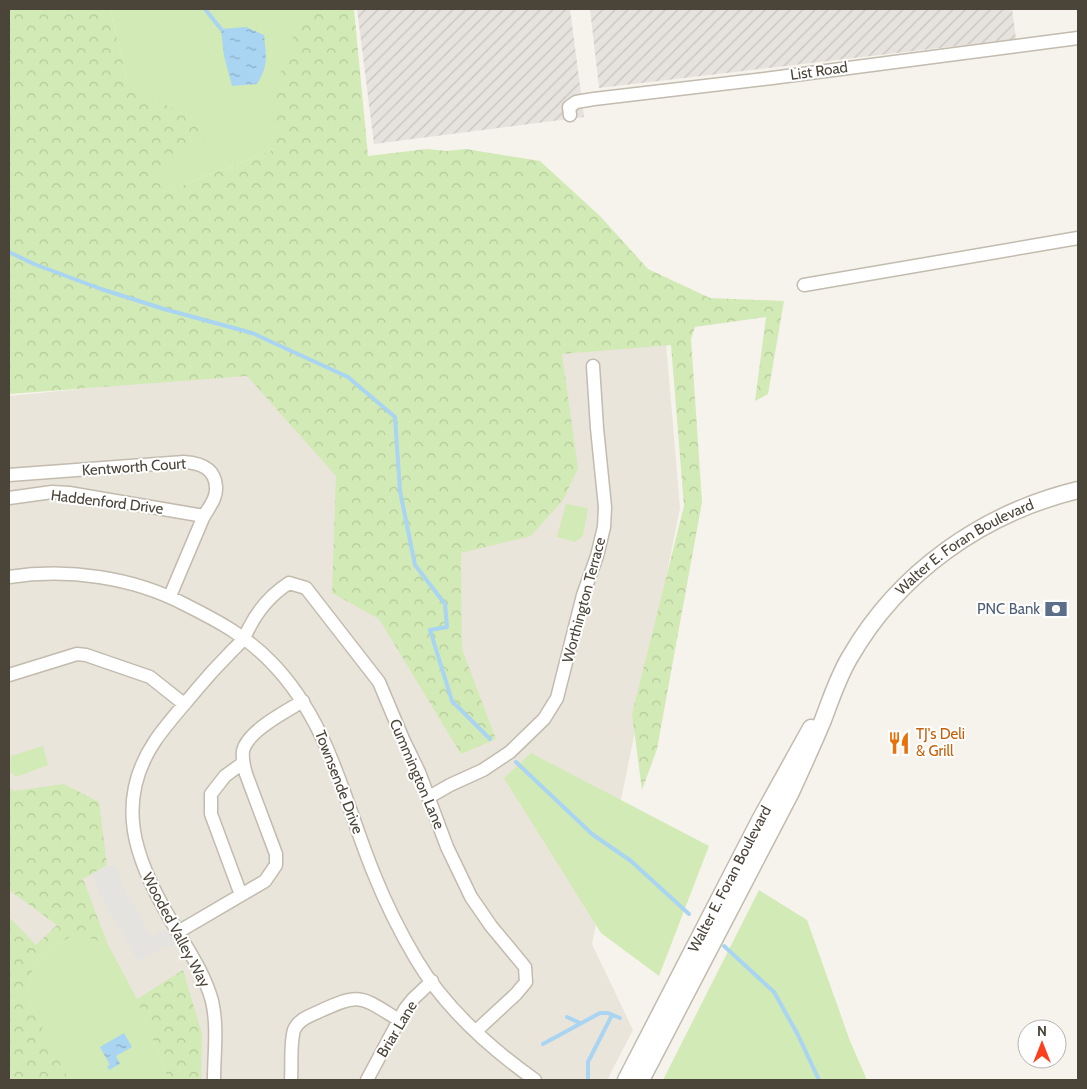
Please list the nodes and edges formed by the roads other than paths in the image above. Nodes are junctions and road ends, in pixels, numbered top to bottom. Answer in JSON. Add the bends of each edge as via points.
{"nodes":[{"id":1,"x":1078,"y":38,"type":"edge"},
{"id":2,"x":570,"y":115,"type":"dead end"},
{"id":3,"x":1078,"y":238,"type":"edge"},
{"id":4,"x":804,"y":286,"type":"dead end"},
{"id":5,"x":593,"y":366,"type":"dead end"},
{"id":6,"x":9,"y":475,"type":"edge"},
{"id":7,"x":1078,"y":490,"type":"edge"},
{"id":8,"x":9,"y":498,"type":"edge"},
{"id":9,"x":204,"y":516,"type":"junction"},
{"id":10,"x":9,"y":577,"type":"edge"},
{"id":11,"x":170,"y":596,"type":"junction"},
{"id":12,"x":244,"y":638,"type":"junction"},
{"id":13,"x":9,"y":675,"type":"edge"},
{"id":14,"x":838,"y":680,"type":"junction"},
{"id":15,"x":303,"y":701,"type":"junction"},
{"id":16,"x":184,"y":704,"type":"junction"},
{"id":17,"x":243,"y":763,"type":"junction"},
{"id":18,"x":429,"y":797,"type":"junction"},
{"id":19,"x":241,"y":894,"type":"junction"},
{"id":20,"x":178,"y":932,"type":"junction"},
{"id":21,"x":432,"y":982,"type":"junction"},
{"id":22,"x":399,"y":1020,"type":"junction"},
{"id":23,"x":476,"y":1031,"type":"junction"},
{"id":24,"x":521,"y":1076,"type":"edge"},
{"id":25,"x":214,"y":1080,"type":"edge"},
{"id":26,"x":291,"y":1080,"type":"edge"},
{"id":27,"x":367,"y":1080,"type":"edge"},
{"id":28,"x":535,"y":1080,"type":"edge"},
{"id":29,"x":626,"y":1080,"type":"edge"},
{"id":30,"x":641,"y":1080,"type":"edge"}],
"edges":[{"from":1,"to":2,"type":"street","name":"List Road","via":[[594,99],[576,102],[569,107]]},
{"from":3,"to":4,"type":"street"},
{"from":5,"to":18,"type":"street","name":"Worthington Terrace","via":[[604,527],[583,595],[558,698],[544,719],[510,752],[483,770]]},
{"from":6,"to":9,"type":"street","name":"Kentworth Court","via":[[196,463],[209,468],[216,488]]},
{"from":7,"to":14,"type":"street","name":"Walter E. Foran Boulevard","via":[[992,522],[957,542],[924,567],[878,616]]},
{"from":8,"to":9,"type":"street","name":"Haddenford Drive","via":[[52,492]]},
{"from":9,"to":11,"type":"street","name":"Kentworth Court"},
{"from":10,"to":11,"type":"street","name":"Townsende Drive","via":[[54,573],[81,575],[121,580]]},
{"from":11,"to":12,"type":"street","name":"Townsende Drive"},
{"from":12,"to":15,"type":"street","name":"Townsende Drive","via":[[278,669]]},
{"from":12,"to":16,"type":"street","name":"Wooded Valley Way"},
{"from":12,"to":18,"type":"street","name":"Cummington Lane","via":[[274,593],[289,583],[306,588],[379,682]]},
{"from":13,"to":16,"type":"street","via":[[77,654],[86,655],[150,677]]},
{"from":14,"to":29,"type":"street","name":"Walter E. Foran Boulevard","via":[[794,756]]},
{"from":14,"to":30,"type":"street","name":"Walter E. Foran Boulevard","via":[[791,792]]},
{"from":15,"to":17,"type":"street","via":[[252,736],[243,749]]},
{"from":15,"to":21,"type":"street","name":"Townsende Drive","via":[[331,756],[383,896],[410,949]]},
{"from":16,"to":20,"type":"street","name":"Wooded Valley Way","via":[[147,754],[137,780],[133,808],[134,835],[140,860]]},
{"from":17,"to":19,"type":"street","via":[[225,776],[211,794],[211,814]]},
{"from":17,"to":19,"type":"street","via":[[274,849],[276,865],[266,881]]},
{"from":18,"to":23,"type":"street","name":"Cummington Lane","via":[[471,897],[526,967],[526,982]]},
{"from":19,"to":20,"type":"street"},
{"from":20,"to":25,"type":"street","name":"Wooded Valley Way","via":[[207,986],[214,1011]]},
{"from":21,"to":22,"type":"street","name":"Briar Lane","via":[[413,998]]},
{"from":21,"to":23,"type":"street","name":"Townsende Drive"},
{"from":22,"to":26,"type":"street","via":[[372,1003],[353,998],[305,1018],[299,1022],[293,1035]]},
{"from":22,"to":27,"type":"street","name":"Briar Lane"},
{"from":23,"to":24,"type":"street","name":"Townsende Drive"},
{"from":24,"to":28,"type":"street","name":"Townsende Drive"}]}
